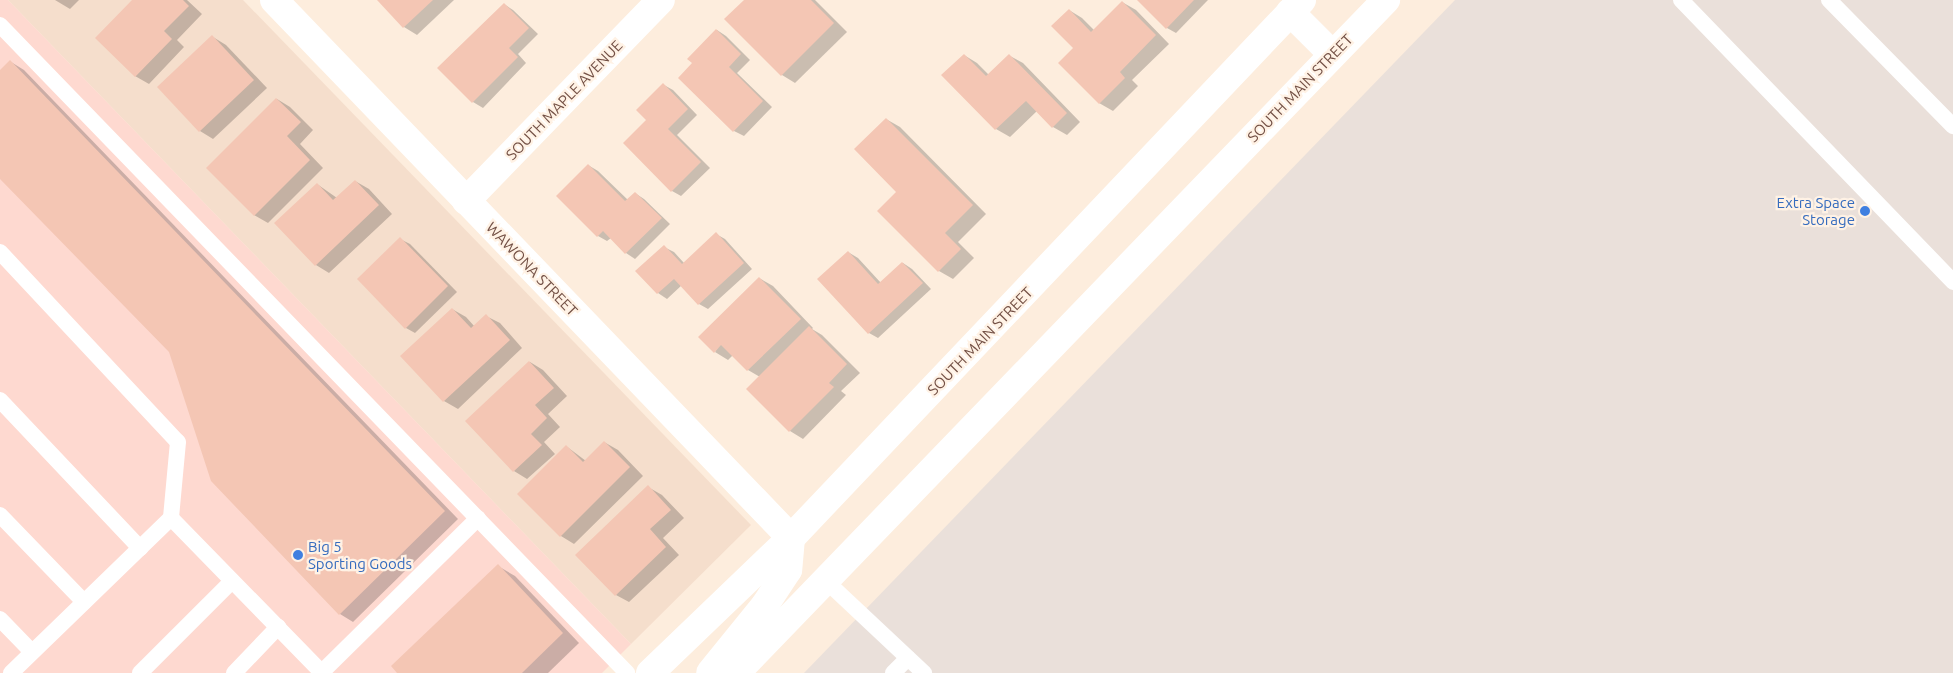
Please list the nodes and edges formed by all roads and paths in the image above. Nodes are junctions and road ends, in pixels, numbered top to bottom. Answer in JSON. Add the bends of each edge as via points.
{"nodes":[{"id":1,"x":274,"y":0,"type":"edge"},
{"id":2,"x":661,"y":0,"type":"edge"},
{"id":3,"x":1386,"y":0,"type":"edge"},
{"id":4,"x":1681,"y":0,"type":"edge"},
{"id":5,"x":1829,"y":0,"type":"edge"},
{"id":6,"x":1296,"y":6,"type":"edge"},
{"id":7,"x":0,"y":25,"type":"edge"},
{"id":8,"x":1332,"y":54,"type":"junction"},
{"id":9,"x":1953,"y":126,"type":"edge"},
{"id":10,"x":466,"y":201,"type":"junction"},
{"id":11,"x":0,"y":252,"type":"edge"},
{"id":12,"x":1953,"y":282,"type":"edge"},
{"id":13,"x":0,"y":400,"type":"edge"},
{"id":14,"x":0,"y":515,"type":"edge"},
{"id":15,"x":171,"y":518,"type":"junction"},
{"id":16,"x":478,"y":518,"type":"junction"},
{"id":17,"x":791,"y":538,"type":"junction"},
{"id":18,"x":140,"y":548,"type":"junction"},
{"id":19,"x":825,"y":580,"type":"junction"},
{"id":20,"x":232,"y":581,"type":"junction"},
{"id":21,"x":84,"y":602,"type":"junction"},
{"id":22,"x":0,"y":620,"type":"edge"},
{"id":23,"x":278,"y":627,"type":"junction"},
{"id":24,"x":32,"y":652,"type":"junction"},
{"id":25,"x":908,"y":658,"type":"junction"},
{"id":26,"x":11,"y":673,"type":"edge"},
{"id":27,"x":140,"y":673,"type":"edge"},
{"id":28,"x":234,"y":673,"type":"edge"},
{"id":29,"x":322,"y":673,"type":"edge"},
{"id":30,"x":628,"y":673,"type":"edge"},
{"id":31,"x":650,"y":673,"type":"edge"},
{"id":32,"x":710,"y":673,"type":"edge"},
{"id":33,"x":736,"y":673,"type":"edge"},
{"id":34,"x":894,"y":673,"type":"edge"},
{"id":35,"x":924,"y":673,"type":"edge"}],
"edges":[{"from":1,"to":10,"type":"main road","name":"WAWONA STREET"},
{"from":2,"to":10,"type":"main road","name":"SOUTH MAPLE AVENUE"},
{"from":3,"to":8,"type":"main road","name":"SOUTH MAIN STREET"},
{"from":4,"to":12,"type":"lane"},
{"from":5,"to":9,"type":"lane"},
{"from":6,"to":8,"type":"main road"},
{"from":6,"to":17,"type":"main road","name":"SOUTH MAIN STREET"},
{"from":7,"to":16,"type":"lane"},
{"from":8,"to":19,"type":"main road","name":"SOUTH MAIN STREET"},
{"from":10,"to":17,"type":"main road","name":"WAWONA STREET"},
{"from":11,"to":15,"type":"lane","via":[[178,442]]},
{"from":13,"to":18,"type":"lane"},
{"from":14,"to":21,"type":"lane"},
{"from":15,"to":18,"type":"lane"},
{"from":15,"to":20,"type":"lane"},
{"from":16,"to":29,"type":"lane"},
{"from":16,"to":30,"type":"lane"},
{"from":17,"to":31,"type":"main road","name":"SOUTH MAIN STREET"},
{"from":17,"to":32,"type":"main road","via":[[788,570],[765,605]]},
{"from":18,"to":21,"type":"lane"},
{"from":19,"to":25,"type":"lane"},
{"from":19,"to":33,"type":"main road","name":"SOUTH MAIN STREET"},
{"from":20,"to":23,"type":"lane"},
{"from":20,"to":27,"type":"lane"},
{"from":21,"to":24,"type":"lane"},
{"from":22,"to":24,"type":"lane"},
{"from":23,"to":28,"type":"lane"},
{"from":23,"to":29,"type":"lane"},
{"from":24,"to":26,"type":"lane"},
{"from":25,"to":34,"type":"lane"},
{"from":25,"to":35,"type":"lane"}]}
